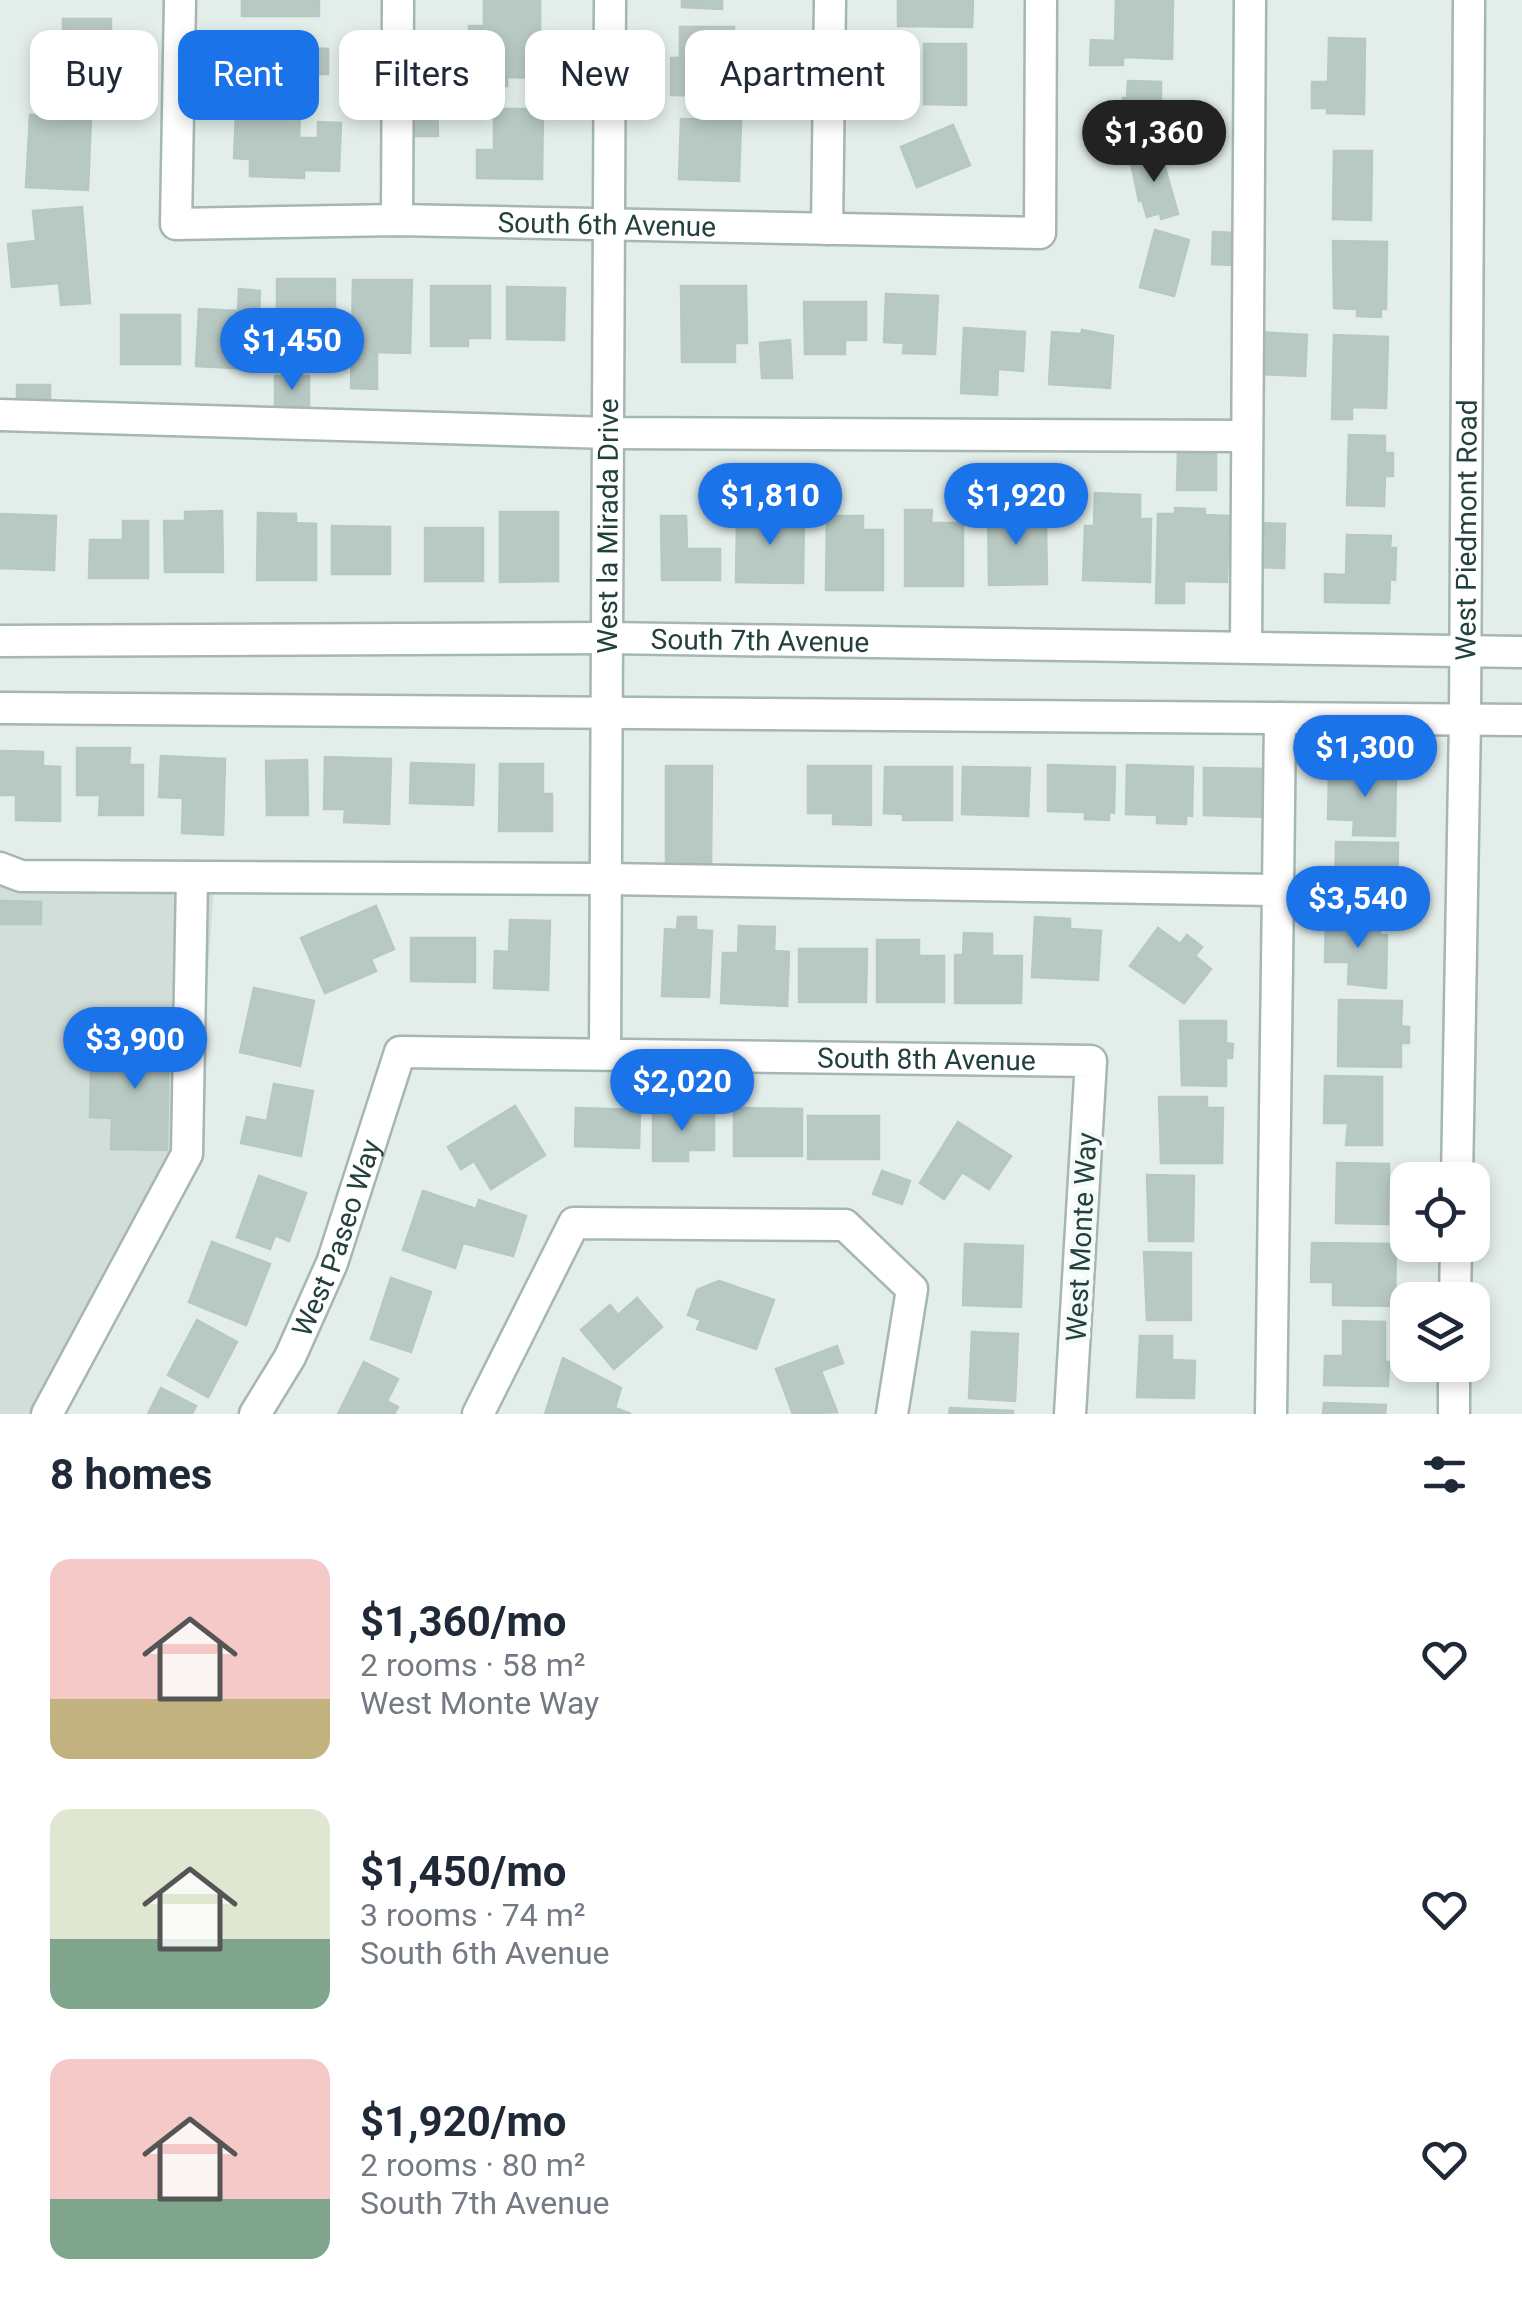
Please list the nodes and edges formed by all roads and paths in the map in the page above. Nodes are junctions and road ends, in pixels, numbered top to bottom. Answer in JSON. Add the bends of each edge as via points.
{"nodes":[{"id":1,"x":180,"y":0,"type":"edge"},
{"id":2,"x":398,"y":0,"type":"edge"},
{"id":3,"x":610,"y":0,"type":"edge"},
{"id":4,"x":830,"y":0,"type":"edge"},
{"id":5,"x":1041,"y":0,"type":"edge"},
{"id":6,"x":1250,"y":0,"type":"edge"},
{"id":7,"x":1469,"y":0,"type":"edge"},
{"id":8,"x":397,"y":220,"type":"junction"},
{"id":9,"x":608,"y":224,"type":"junction"},
{"id":10,"x":827,"y":229,"type":"junction"},
{"id":11,"x":0,"y":415,"type":"edge"},
{"id":12,"x":609,"y":433,"type":"junction"},
{"id":13,"x":1246,"y":436,"type":"junction"},
{"id":14,"x":608,"y":638,"type":"junction"},
{"id":15,"x":0,"y":641,"type":"edge"},
{"id":16,"x":1246,"y":647,"type":"junction"},
{"id":17,"x":1463,"y":651,"type":"junction"},
{"id":18,"x":1522,"y":652,"type":"edge"},
{"id":19,"x":0,"y":708,"type":"edge"},
{"id":20,"x":606,"y":711,"type":"junction"},
{"id":21,"x":1280,"y":718,"type":"junction"},
{"id":22,"x":1465,"y":719,"type":"junction"},
{"id":23,"x":1522,"y":720,"type":"edge"},
{"id":24,"x":0,"y":868,"type":"edge"},
{"id":25,"x":192,"y":877,"type":"junction"},
{"id":26,"x":606,"y":880,"type":"junction"},
{"id":27,"x":1278,"y":890,"type":"junction"},
{"id":28,"x":400,"y":1052,"type":"joint"},
{"id":29,"x":605,"y":1054,"type":"junction"},
{"id":30,"x":1091,"y":1061,"type":"joint"},
{"id":31,"x":1457,"y":1162,"type":"edge"},
{"id":32,"x":1454,"y":1382,"type":"edge"},
{"id":33,"x":47,"y":1414,"type":"edge"},
{"id":34,"x":255,"y":1414,"type":"edge"},
{"id":35,"x":478,"y":1414,"type":"edge"},
{"id":36,"x":892,"y":1414,"type":"edge"},
{"id":37,"x":1070,"y":1414,"type":"edge"},
{"id":38,"x":1271,"y":1414,"type":"edge"},
{"id":39,"x":1454,"y":1414,"type":"edge"}],
"edges":[{"from":1,"to":8,"type":"street","name":"South 6th Avenue","via":[[176,224]]},
{"from":2,"to":8,"type":"street"},
{"from":3,"to":9,"type":"street","name":"West la Mirada Drive"},
{"from":4,"to":10,"type":"street"},
{"from":5,"to":10,"type":"street","name":"South 6th Avenue","via":[[1040,233]]},
{"from":6,"to":13,"type":"street"},
{"from":7,"to":17,"type":"street","name":"West Piedmont Road"},
{"from":8,"to":9,"type":"street","name":"South 6th Avenue"},
{"from":9,"to":10,"type":"street","name":"South 6th Avenue"},
{"from":9,"to":12,"type":"street","name":"West la Mirada Drive"},
{"from":11,"to":12,"type":"street"},
{"from":12,"to":13,"type":"street"},
{"from":12,"to":14,"type":"street","name":"West la Mirada Drive"},
{"from":13,"to":16,"type":"street"},
{"from":14,"to":15,"type":"street","name":"South 7th Avenue"},
{"from":14,"to":16,"type":"street","name":"South 7th Avenue"},
{"from":14,"to":20,"type":"street","name":"West la Mirada Drive"},
{"from":16,"to":17,"type":"street","name":"South 7th Avenue"},
{"from":17,"to":18,"type":"street","name":"South 7th Avenue"},
{"from":17,"to":22,"type":"street","name":"West Piedmont Road"},
{"from":19,"to":20,"type":"street"},
{"from":20,"to":21,"type":"street"},
{"from":20,"to":26,"type":"street","name":"West la Mirada Drive"},
{"from":21,"to":22,"type":"street"},
{"from":21,"to":27,"type":"street"},
{"from":22,"to":23,"type":"street"},
{"from":22,"to":31,"type":"street","name":"West Piedmont Road"},
{"from":24,"to":25,"type":"street","via":[[21,876]]},
{"from":25,"to":26,"type":"street"},
{"from":25,"to":33,"type":"street","via":[[186,1154]]},
{"from":26,"to":27,"type":"street"},
{"from":26,"to":29,"type":"street","name":"West la Mirada Drive"},
{"from":27,"to":38,"type":"street"},
{"from":28,"to":29,"type":"street","name":"South 8th Avenue"},
{"from":28,"to":34,"type":"street","name":"West Paseo Way","via":[[332,1263],[290,1357]]},
{"from":29,"to":30,"type":"street","name":"South 8th Avenue"},
{"from":30,"to":37,"type":"street","name":"West Monte Way"},
{"from":32,"to":39,"type":"street"},
{"from":35,"to":36,"type":"street","via":[[574,1224],[845,1226],[912,1289]]}]}
